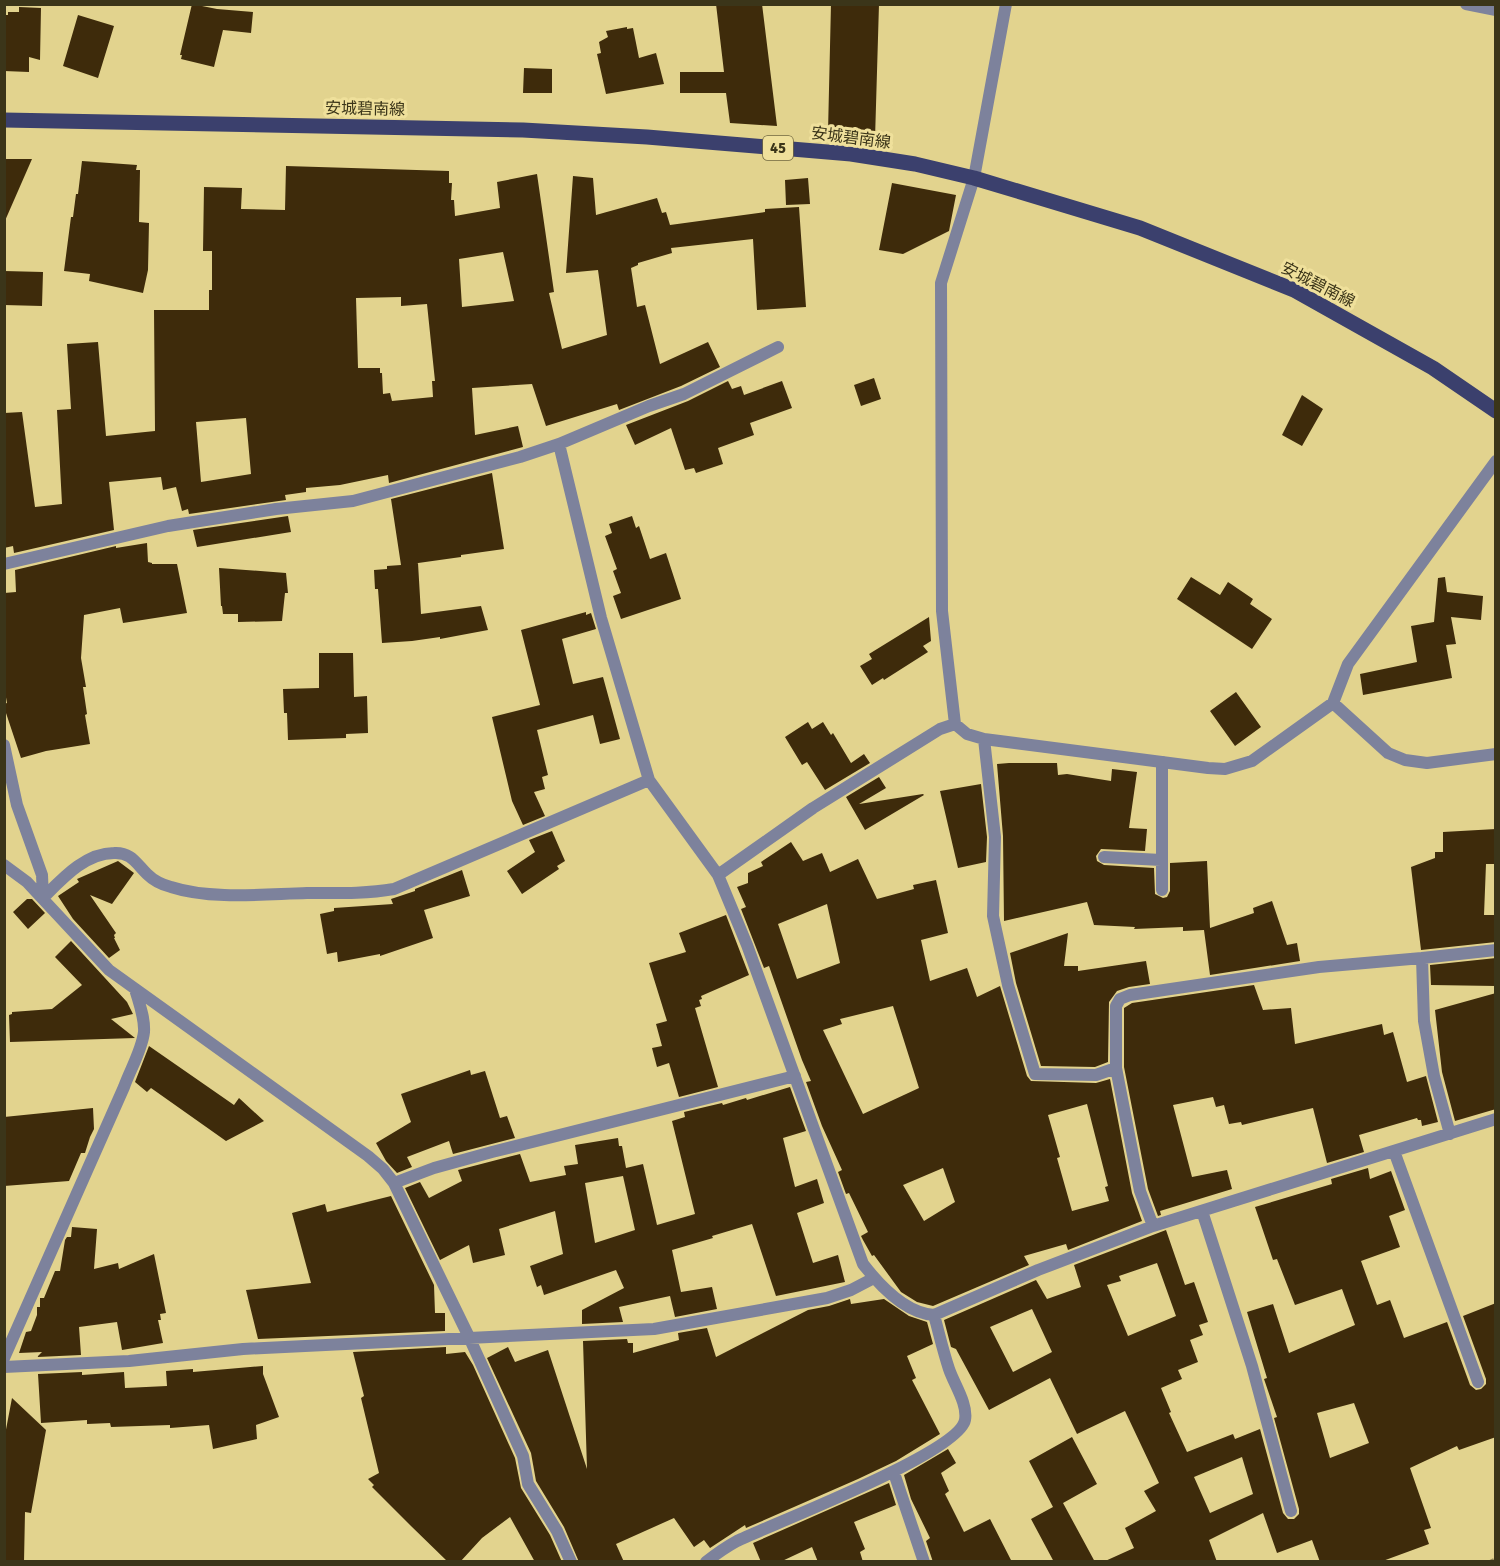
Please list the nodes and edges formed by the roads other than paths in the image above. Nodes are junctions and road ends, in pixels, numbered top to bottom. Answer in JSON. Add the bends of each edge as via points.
{"nodes":[{"id":1,"x":1006,"y":4,"type":"edge"},
{"id":2,"x":1466,"y":4,"type":"edge"},
{"id":3,"x":1496,"y":10,"type":"edge"},
{"id":4,"x":4,"y":120,"type":"edge"},
{"id":5,"x":974,"y":178,"type":"junction"},
{"id":6,"x":778,"y":347,"type":"dead end"},
{"id":7,"x":1496,"y":411,"type":"edge"},
{"id":8,"x":559,"y":444,"type":"junction"},
{"id":9,"x":1496,"y":461,"type":"edge"},
{"id":10,"x":4,"y":564,"type":"edge"},
{"id":11,"x":1333,"y":703,"type":"junction"},
{"id":12,"x":955,"y":724,"type":"junction"},
{"id":13,"x":984,"y":740,"type":"junction"},
{"id":14,"x":4,"y":745,"type":"edge"},
{"id":15,"x":1496,"y":754,"type":"edge"},
{"id":16,"x":1162,"y":762,"type":"junction"},
{"id":17,"x":648,"y":780,"type":"junction"},
{"id":18,"x":1104,"y":857,"type":"dead end"},
{"id":19,"x":1161,"y":860,"type":"junction"},
{"id":20,"x":4,"y":865,"type":"edge"},
{"id":21,"x":718,"y":875,"type":"junction"},
{"id":22,"x":1162,"y":890,"type":"dead end"},
{"id":23,"x":42,"y":898,"type":"junction"},
{"id":24,"x":1496,"y":950,"type":"edge"},
{"id":25,"x":1422,"y":958,"type":"junction"},
{"id":26,"x":135,"y":989,"type":"junction"},
{"id":27,"x":1116,"y":1068,"type":"junction"},
{"id":28,"x":795,"y":1076,"type":"junction"},
{"id":29,"x":1496,"y":1119,"type":"edge"},
{"id":30,"x":1450,"y":1134,"type":"junction"},
{"id":31,"x":1394,"y":1151,"type":"junction"},
{"id":32,"x":394,"y":1183,"type":"junction"},
{"id":33,"x":1202,"y":1211,"type":"junction"},
{"id":34,"x":1153,"y":1226,"type":"junction"},
{"id":35,"x":874,"y":1278,"type":"junction"},
{"id":36,"x":934,"y":1316,"type":"junction"},
{"id":37,"x":469,"y":1338,"type":"junction"},
{"id":38,"x":4,"y":1358,"type":"edge"},
{"id":39,"x":4,"y":1367,"type":"edge"},
{"id":40,"x":1478,"y":1382,"type":"dead end"},
{"id":41,"x":894,"y":1473,"type":"junction"},
{"id":42,"x":1291,"y":1511,"type":"dead end"},
{"id":43,"x":571,"y":1562,"type":"edge"},
{"id":44,"x":706,"y":1562,"type":"edge"},
{"id":45,"x":924,"y":1562,"type":"edge"}],
"edges":[{"from":1,"to":5,"type":"street"},
{"from":2,"to":3,"type":"street"},
{"from":4,"to":5,"type":"main road","name":"安城碧南線","number":"45","via":[[511,130],[625,136],[851,154]]},
{"from":5,"to":7,"type":"main road","name":"安城碧南線","number":"45","via":[[1140,228],[1294,290],[1433,368]]},
{"from":5,"to":12,"type":"street","via":[[941,283],[942,611]]},
{"from":6,"to":8,"type":"street","via":[[684,394]]},
{"from":8,"to":10,"type":"street","via":[[352,501],[168,526]]},
{"from":8,"to":17,"type":"street","via":[[601,618]]},
{"from":9,"to":11,"type":"street","via":[[1348,664]]},
{"from":11,"to":15,"type":"street","via":[[1388,753],[1405,760],[1427,763]]},
{"from":11,"to":16,"type":"street","via":[[1252,761],[1238,766],[1225,769]]},
{"from":12,"to":13,"type":"street"},
{"from":12,"to":21,"type":"street","via":[[939,729],[813,808]]},
{"from":13,"to":16,"type":"street"},
{"from":13,"to":27,"type":"street","via":[[995,837],[993,916],[1035,1074],[1096,1075]]},
{"from":14,"to":23,"type":"street","via":[[17,805],[42,875]]},
{"from":16,"to":19,"type":"street"},
{"from":17,"to":21,"type":"street"},
{"from":17,"to":23,"type":"street","via":[[394,889],[370,893],[238,895],[195,891],[157,882],[131,856],[113,853],[82,863]]},
{"from":18,"to":19,"type":"street"},
{"from":19,"to":22,"type":"street"},
{"from":20,"to":23,"type":"street"},
{"from":21,"to":28,"type":"street"},
{"from":23,"to":26,"type":"street","via":[[104,965]]},
{"from":24,"to":25,"type":"street"},
{"from":25,"to":27,"type":"street","via":[[1319,967],[1130,995],[1120,999],[1116,1006]]},
{"from":25,"to":30,"type":"street","via":[[1424,1021]]},
{"from":26,"to":32,"type":"street","via":[[368,1156]]},
{"from":26,"to":38,"type":"street","via":[[144,1032],[138,1049]]},
{"from":27,"to":34,"type":"street","via":[[1140,1191]]},
{"from":28,"to":32,"type":"street","via":[[492,1152]]},
{"from":28,"to":35,"type":"street","via":[[856,1250]]},
{"from":29,"to":30,"type":"street"},
{"from":30,"to":31,"type":"street"},
{"from":31,"to":33,"type":"street"},
{"from":31,"to":40,"type":"street"},
{"from":32,"to":37,"type":"street"},
{"from":33,"to":34,"type":"street"},
{"from":33,"to":42,"type":"street","via":[[1252,1366]]},
{"from":34,"to":36,"type":"street","via":[[1038,1270]]},
{"from":35,"to":36,"type":"street","via":[[911,1309]]},
{"from":35,"to":37,"type":"street","via":[[827,1298],[654,1329]]},
{"from":36,"to":41,"type":"street","via":[[966,1419],[953,1436]]},
{"from":37,"to":39,"type":"street","via":[[243,1349],[129,1361]]},
{"from":37,"to":43,"type":"street","via":[[523,1456],[528,1484]]},
{"from":41,"to":44,"type":"street","via":[[735,1542]]},
{"from":41,"to":45,"type":"street"}]}
